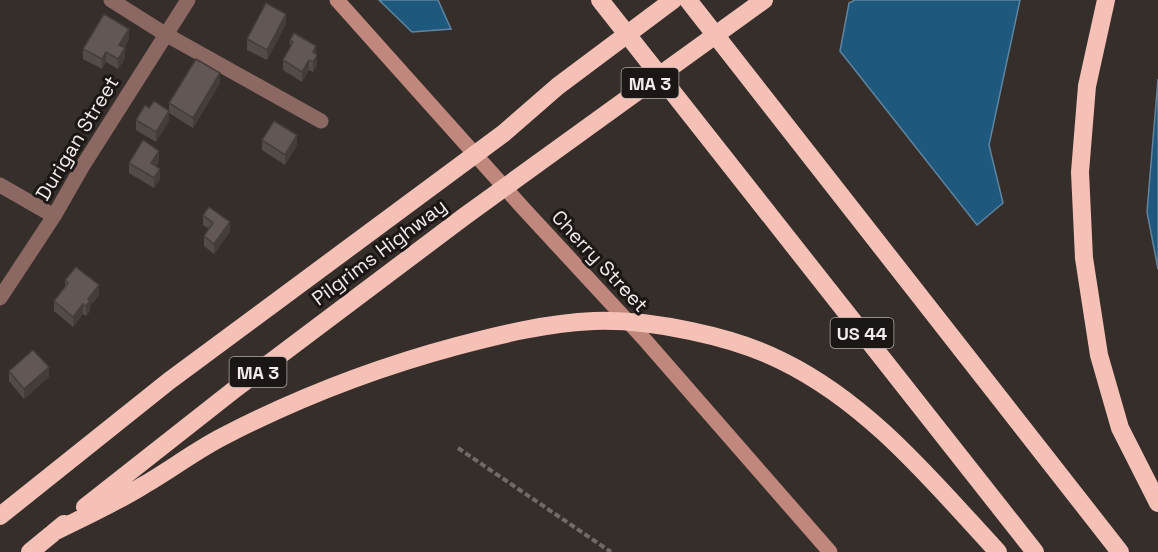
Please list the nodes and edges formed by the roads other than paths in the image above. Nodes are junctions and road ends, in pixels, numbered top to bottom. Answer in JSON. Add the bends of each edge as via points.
{"nodes":[{"id":1,"x":111,"y":0,"type":"edge"},
{"id":2,"x":188,"y":0,"type":"edge"},
{"id":3,"x":337,"y":0,"type":"edge"},
{"id":4,"x":600,"y":0,"type":"edge"},
{"id":5,"x":673,"y":0,"type":"edge"},
{"id":6,"x":688,"y":0,"type":"edge"},
{"id":7,"x":764,"y":0,"type":"edge"},
{"id":8,"x":1107,"y":0,"type":"edge"},
{"id":9,"x":165,"y":34,"type":"junction"},
{"id":10,"x":321,"y":121,"type":"dead end"},
{"id":11,"x":0,"y":185,"type":"edge"},
{"id":12,"x":54,"y":216,"type":"junction"},
{"id":13,"x":0,"y":297,"type":"edge"},
{"id":14,"x":1158,"y":503,"type":"edge"},
{"id":15,"x":0,"y":516,"type":"edge"},
{"id":16,"x":54,"y":532,"type":"junction"},
{"id":17,"x":30,"y":552,"type":"edge"},
{"id":18,"x":830,"y":552,"type":"edge"},
{"id":19,"x":998,"y":552,"type":"edge"},
{"id":20,"x":1035,"y":552,"type":"edge"},
{"id":21,"x":1120,"y":552,"type":"edge"}],
"edges":[{"from":1,"to":9,"type":"street"},
{"from":2,"to":9,"type":"street","name":"Durigan Street"},
{"from":3,"to":18,"type":"main road","name":"Cherry Street","via":[[645,340]]},
{"from":4,"to":20,"type":"highway","number":"US 44"},
{"from":5,"to":15,"type":"highway","name":"Pilgrims Highway","number":"MA 3","via":[[558,86],[504,133],[169,381]]},
{"from":6,"to":21,"type":"highway"},
{"from":7,"to":16,"type":"highway","name":"Pilgrims Highway","number":"MA 3","via":[[465,216],[235,389]]},
{"from":8,"to":14,"type":"highway","via":[[1087,86],[1080,172],[1084,258],[1099,355],[1120,428]]},
{"from":9,"to":10,"type":"street"},
{"from":9,"to":12,"type":"street","name":"Durigan Street"},
{"from":11,"to":12,"type":"street"},
{"from":12,"to":13,"type":"street","name":"Durigan Street"},
{"from":16,"to":17,"type":"highway","name":"Pilgrims Highway","number":"MA 3"},
{"from":16,"to":19,"type":"highway","via":[[142,487],[218,439],[323,390],[426,354],[523,330],[617,322],[675,327],[781,360],[855,407],[908,455]]}]}
